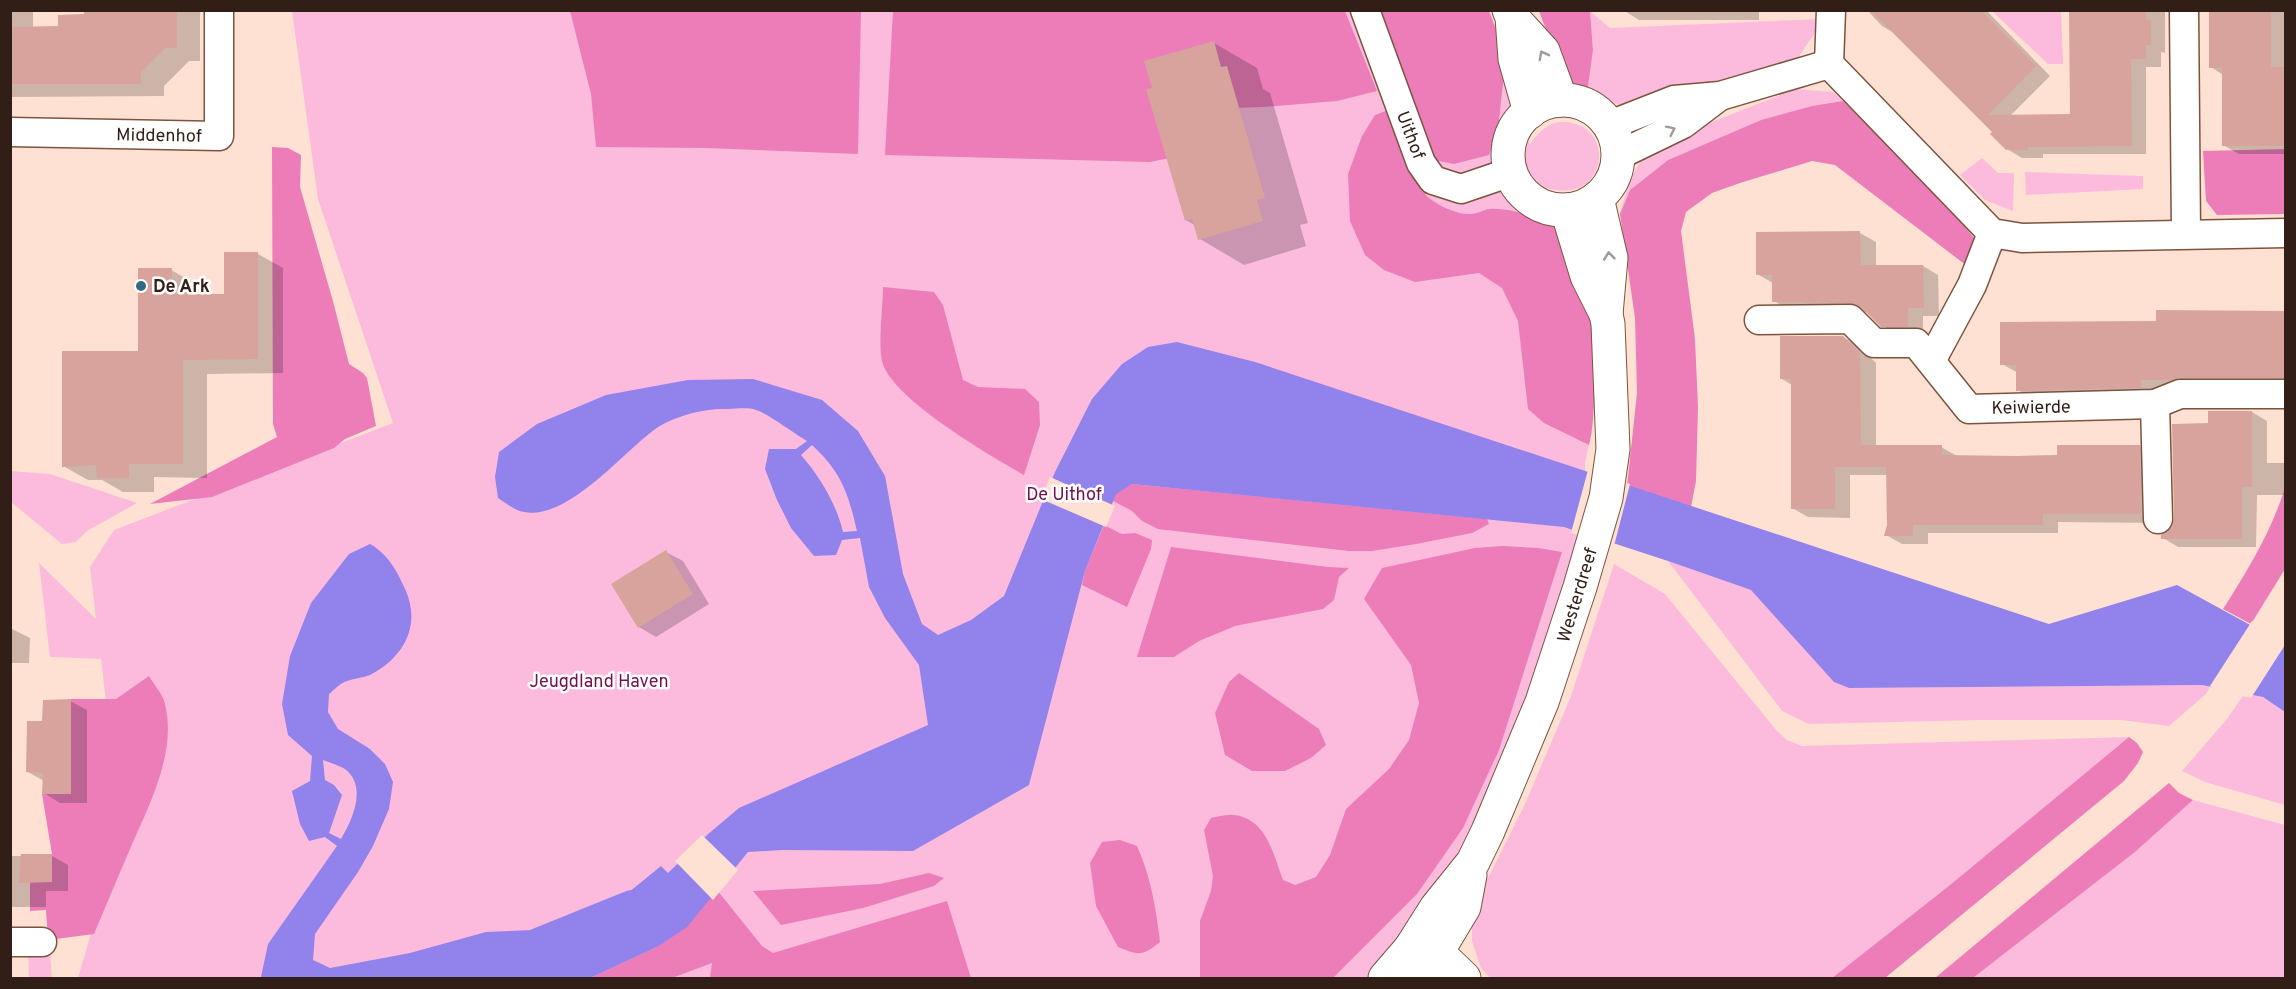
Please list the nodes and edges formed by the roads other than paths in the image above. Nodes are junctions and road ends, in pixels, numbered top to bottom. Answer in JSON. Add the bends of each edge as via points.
{"nodes":[{"id":1,"x":219,"y":10,"type":"edge"},
{"id":2,"x":1365,"y":10,"type":"edge"},
{"id":3,"x":1832,"y":10,"type":"edge"},
{"id":4,"x":2184,"y":10,"type":"edge"},
{"id":5,"x":1511,"y":14,"type":"edge"},
{"id":6,"x":1829,"y":64,"type":"junction"},
{"id":7,"x":1561,"y":100,"type":"junction"},
{"id":8,"x":1530,"y":112,"type":"junction"},
{"id":9,"x":10,"y":132,"type":"edge"},
{"id":10,"x":1614,"y":140,"type":"junction"},
{"id":11,"x":1511,"y":172,"type":"junction"},
{"id":12,"x":1598,"y":198,"type":"junction"},
{"id":13,"x":1567,"y":210,"type":"junction"},
{"id":14,"x":1992,"y":233,"type":"junction"},
{"id":15,"x":2286,"y":233,"type":"edge"},
{"id":16,"x":2186,"y":234,"type":"junction"},
{"id":17,"x":1605,"y":314,"type":"junction"},
{"id":18,"x":1759,"y":320,"type":"dead end"},
{"id":19,"x":1931,"y":361,"type":"junction"},
{"id":20,"x":2286,"y":394,"type":"edge"},
{"id":21,"x":2155,"y":404,"type":"junction"},
{"id":22,"x":2158,"y":519,"type":"dead end"},
{"id":23,"x":10,"y":942,"type":"edge"},
{"id":24,"x":42,"y":942,"type":"dead end"},
{"id":25,"x":1420,"y":965,"type":"edge"},
{"id":26,"x":1385,"y":978,"type":"edge"},
{"id":27,"x":1464,"y":978,"type":"edge"}],
"edges":[{"from":1,"to":9,"type":"street","name":"Middenhof","via":[[219,136]]},
{"from":2,"to":11,"type":"street","name":"Uithof","via":[[1421,163],[1433,180],[1461,189]]},
{"from":3,"to":6,"type":"street"},
{"from":4,"to":16,"type":"street"},
{"from":7,"to":5,"type":"main road","one_way":true,"via":[[1543,51]]},
{"from":5,"to":8,"type":"main road","via":[[1515,59]]},
{"from":6,"to":10,"type":"street","via":[[1720,96],[1683,124]]},
{"from":6,"to":14,"type":"street"},
{"from":7,"to":8,"type":"main road"},
{"from":7,"to":10,"type":"main road","via":[[1588,106],[1600,115]]},
{"from":8,"to":11,"type":"main road","via":[[1510,139]]},
{"from":10,"to":12,"type":"main road","via":[[1616,172]]},
{"from":11,"to":13,"type":"main road","via":[[1527,197],[1539,205]]},
{"from":12,"to":13,"type":"main road"},
{"from":17,"to":12,"type":"main road","name":"Westerdreef","one_way":true,"via":[[1611,258]]},
{"from":13,"to":17,"type":"main road","name":"Westerdreef","via":[[1587,276]]},
{"from":14,"to":16,"type":"street","via":[[2022,238]]},
{"from":14,"to":19,"type":"street","via":[[1972,285]]},
{"from":15,"to":16,"type":"street"},
{"from":17,"to":25,"type":"main road","name":"Westerdreef","via":[[1613,449],[1606,498],[1542,702],[1473,862],[1464,907]]},
{"from":18,"to":19,"type":"street","name":"Keiwierde","via":[[1850,319],[1874,343],[1916,343]]},
{"from":19,"to":21,"type":"street","name":"Keiwierde","via":[[1969,408]]},
{"from":20,"to":21,"type":"street","name":"Keiwierde","via":[[2180,393]]},
{"from":21,"to":22,"type":"street"},
{"from":23,"to":24,"type":"street"},
{"from":25,"to":26,"type":"main road","name":"Westerdreef"},
{"from":25,"to":27,"type":"main road"}]}
